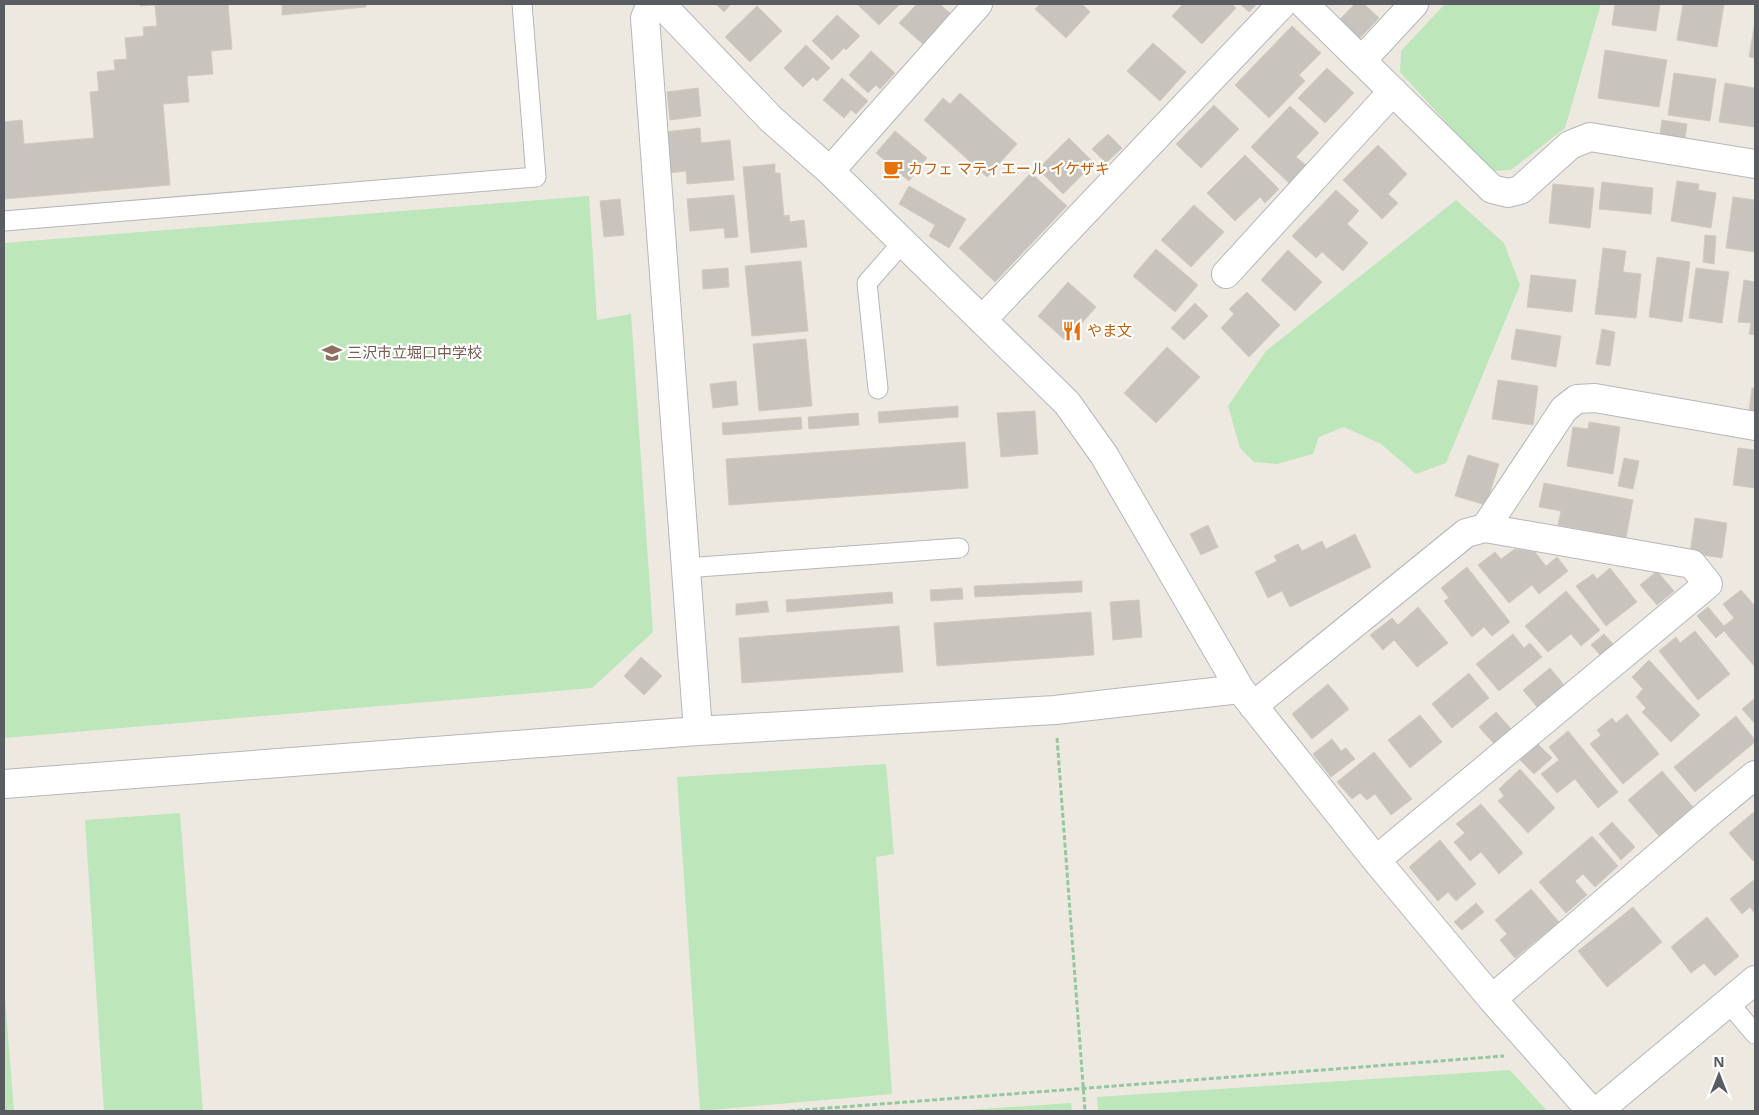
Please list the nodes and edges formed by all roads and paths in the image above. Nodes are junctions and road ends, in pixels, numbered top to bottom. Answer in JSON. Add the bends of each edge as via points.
{"nodes":[{"id":1,"x":522,"y":4,"type":"edge"},
{"id":2,"x":651,"y":4,"type":"edge"},
{"id":3,"x":662,"y":4,"type":"edge"},
{"id":4,"x":978,"y":4,"type":"edge"},
{"id":5,"x":1282,"y":4,"type":"edge"},
{"id":6,"x":1304,"y":4,"type":"edge"},
{"id":7,"x":1414,"y":4,"type":"edge"},
{"id":8,"x":1362,"y":60,"type":"junction"},
{"id":9,"x":1393,"y":91,"type":"junction"},
{"id":10,"x":1755,"y":164,"type":"edge"},
{"id":11,"x":830,"y":172,"type":"junction"},
{"id":12,"x":4,"y":222,"type":"edge"},
{"id":13,"x":903,"y":242,"type":"junction"},
{"id":14,"x":1226,"y":274,"type":"dead end"},
{"id":15,"x":982,"y":320,"type":"junction"},
{"id":16,"x":878,"y":389,"type":"dead end"},
{"id":17,"x":1755,"y":426,"type":"edge"},
{"id":18,"x":1485,"y":528,"type":"junction"},
{"id":19,"x":959,"y":548,"type":"dead end"},
{"id":20,"x":686,"y":568,"type":"junction"},
{"id":21,"x":1247,"y":698,"type":"junction"},
{"id":22,"x":1055,"y":710,"type":"junction"},
{"id":23,"x":698,"y":731,"type":"junction"},
{"id":24,"x":1755,"y":775,"type":"edge"},
{"id":25,"x":4,"y":784,"type":"edge"},
{"id":26,"x":1376,"y":860,"type":"junction"},
{"id":27,"x":1755,"y":980,"type":"edge"},
{"id":28,"x":1492,"y":999,"type":"junction"},
{"id":29,"x":1728,"y":1002,"type":"junction"},
{"id":30,"x":1755,"y":1034,"type":"edge"},
{"id":31,"x":1540,"y":1054,"type":"junction"},
{"id":32,"x":1083,"y":1090,"type":"junction"},
{"id":33,"x":790,"y":1111,"type":"edge"},
{"id":34,"x":1084,"y":1111,"type":"edge"},
{"id":35,"x":1591,"y":1111,"type":"edge"},
{"id":36,"x":1598,"y":1111,"type":"edge"}],
"edges":[{"from":1,"to":12,"type":"lane","via":[[536,177]]},
{"from":2,"to":20,"type":"street","via":[[645,18]]},
{"from":3,"to":11,"type":"street","via":[[771,119]]},
{"from":4,"to":11,"type":"street"},
{"from":5,"to":15,"type":"street"},
{"from":6,"to":8,"type":"street"},
{"from":7,"to":8,"type":"street"},
{"from":8,"to":9,"type":"street"},
{"from":9,"to":10,"type":"street","via":[[1492,189],[1508,193],[1520,190],[1570,145],[1590,137]]},
{"from":9,"to":14,"type":"street"},
{"from":11,"to":13,"type":"street"},
{"from":13,"to":15,"type":"street"},
{"from":13,"to":16,"type":"lane","via":[[866,283]]},
{"from":15,"to":21,"type":"street","via":[[1067,403],[1104,455]]},
{"from":17,"to":18,"type":"street","via":[[1596,398],[1577,399],[1564,409]]},
{"from":18,"to":21,"type":"street","via":[[1466,533]]},
{"from":18,"to":26,"type":"street","via":[[1692,564],[1708,584]]},
{"from":19,"to":20,"type":"lane"},
{"from":20,"to":23,"type":"street"},
{"from":21,"to":22,"type":"street"},
{"from":21,"to":26,"type":"street"},
{"from":22,"to":23,"type":"street"},
{"from":22,"to":32,"type":"path"},
{"from":23,"to":25,"type":"street"},
{"from":24,"to":28,"type":"street"},
{"from":26,"to":28,"type":"street"},
{"from":27,"to":29,"type":"street"},
{"from":28,"to":31,"type":"street"},
{"from":29,"to":30,"type":"lane"},
{"from":29,"to":36,"type":"street"},
{"from":31,"to":32,"type":"path"},
{"from":31,"to":35,"type":"street"},
{"from":32,"to":33,"type":"path"},
{"from":32,"to":34,"type":"path"}]}
